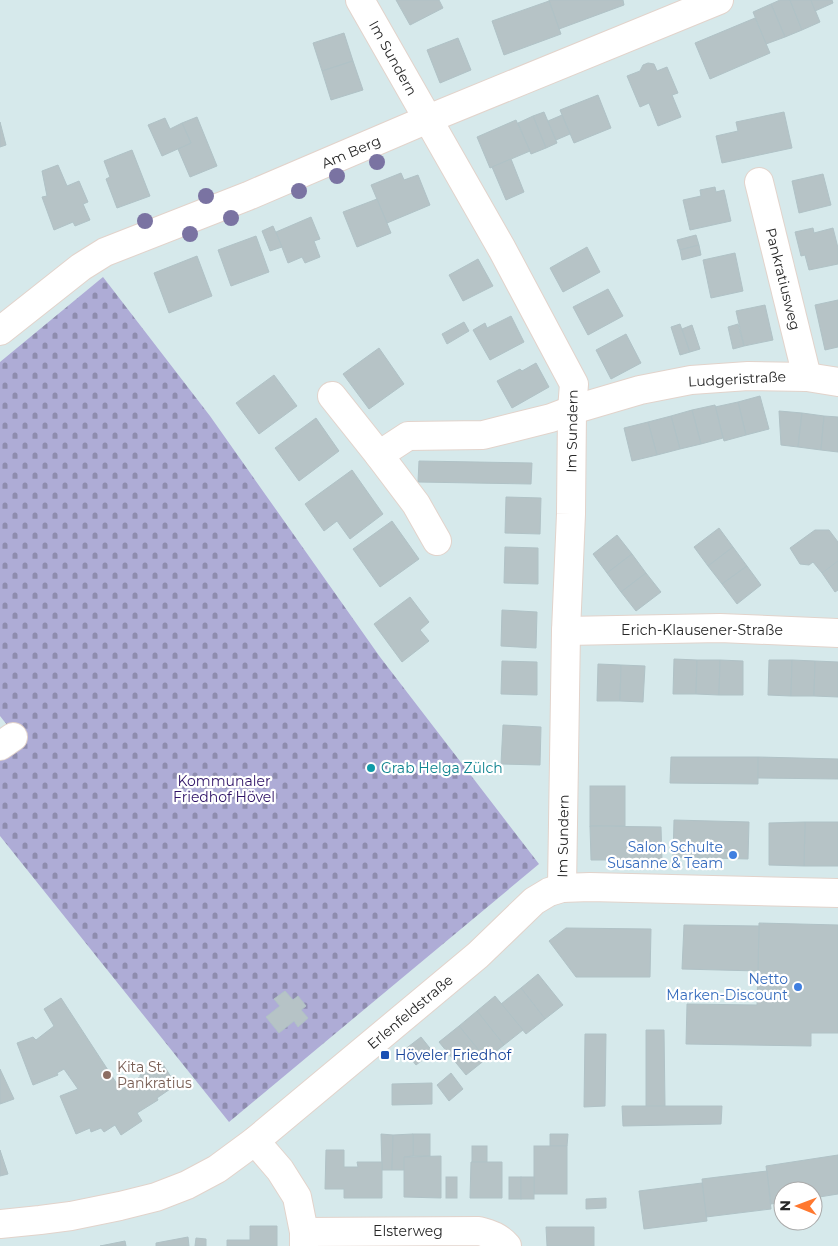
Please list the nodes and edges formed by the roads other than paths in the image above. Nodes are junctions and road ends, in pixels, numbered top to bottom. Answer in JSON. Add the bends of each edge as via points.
{"nodes":[{"id":1,"x":360,"y":0,"type":"edge"},
{"id":2,"x":719,"y":0,"type":"edge"},
{"id":3,"x":428,"y":119,"type":"junction"},
{"id":4,"x":759,"y":182,"type":"dead end"},
{"id":5,"x":0,"y":331,"type":"edge"},
{"id":6,"x":807,"y":377,"type":"junction"},
{"id":7,"x":838,"y":382,"type":"edge"},
{"id":8,"x":332,"y":396,"type":"dead end"},
{"id":9,"x":572,"y":410,"type":"junction"},
{"id":10,"x":379,"y":455,"type":"junction"},
{"id":11,"x":437,"y":541,"type":"dead end"},
{"id":12,"x":566,"y":631,"type":"junction"},
{"id":13,"x":838,"y":632,"type":"edge"},
{"id":14,"x":562,"y":888,"type":"junction"},
{"id":15,"x":838,"y":893,"type":"edge"},
{"id":16,"x":255,"y":1141,"type":"junction"},
{"id":17,"x":0,"y":1224,"type":"edge"},
{"id":18,"x":304,"y":1239,"type":"edge"},
{"id":19,"x":507,"y":1246,"type":"edge"}],
"edges":[{"from":1,"to":3,"type":"street","name":"Im Sundern"},
{"from":2,"to":3,"type":"street","name":"Am Berg"},
{"from":3,"to":5,"type":"street","name":"Am Berg","via":[[248,196],[105,252],[80,267]]},
{"from":3,"to":9,"type":"street","name":"Im Sundern","via":[[574,384]]},
{"from":4,"to":6,"type":"street","name":"Pankratiusweg"},
{"from":6,"to":7,"type":"street","name":"Ludgeristraße"},
{"from":6,"to":9,"type":"street","name":"Ludgeristraße","via":[[748,376],[692,380],[640,390]]},
{"from":8,"to":10,"type":"street"},
{"from":9,"to":10,"type":"street","name":"Ludgeristraße","via":[[483,435],[408,436]]},
{"from":9,"to":12,"type":"street","name":"Im Sundern"},
{"from":10,"to":11,"type":"street","via":[[416,504]]},
{"from":12,"to":13,"type":"street","name":"Erich-Klausener-Straße","via":[[720,628]]},
{"from":12,"to":14,"type":"street","name":"Im Sundern"},
{"from":14,"to":15,"type":"street","name":"Erlenfeldstraße"},
{"from":14,"to":16,"type":"street","name":"Erlenfeldstraße","via":[[534,902],[478,955]]},
{"from":16,"to":17,"type":"street","name":"Erlenfeldstraße","via":[[217,1169],[156,1197],[72,1216]]},
{"from":16,"to":18,"type":"street","name":"Elsterweg","via":[[280,1170],[297,1197]]},
{"from":18,"to":19,"type":"street","name":"Elsterweg","via":[[479,1231],[492,1234]]}]}
